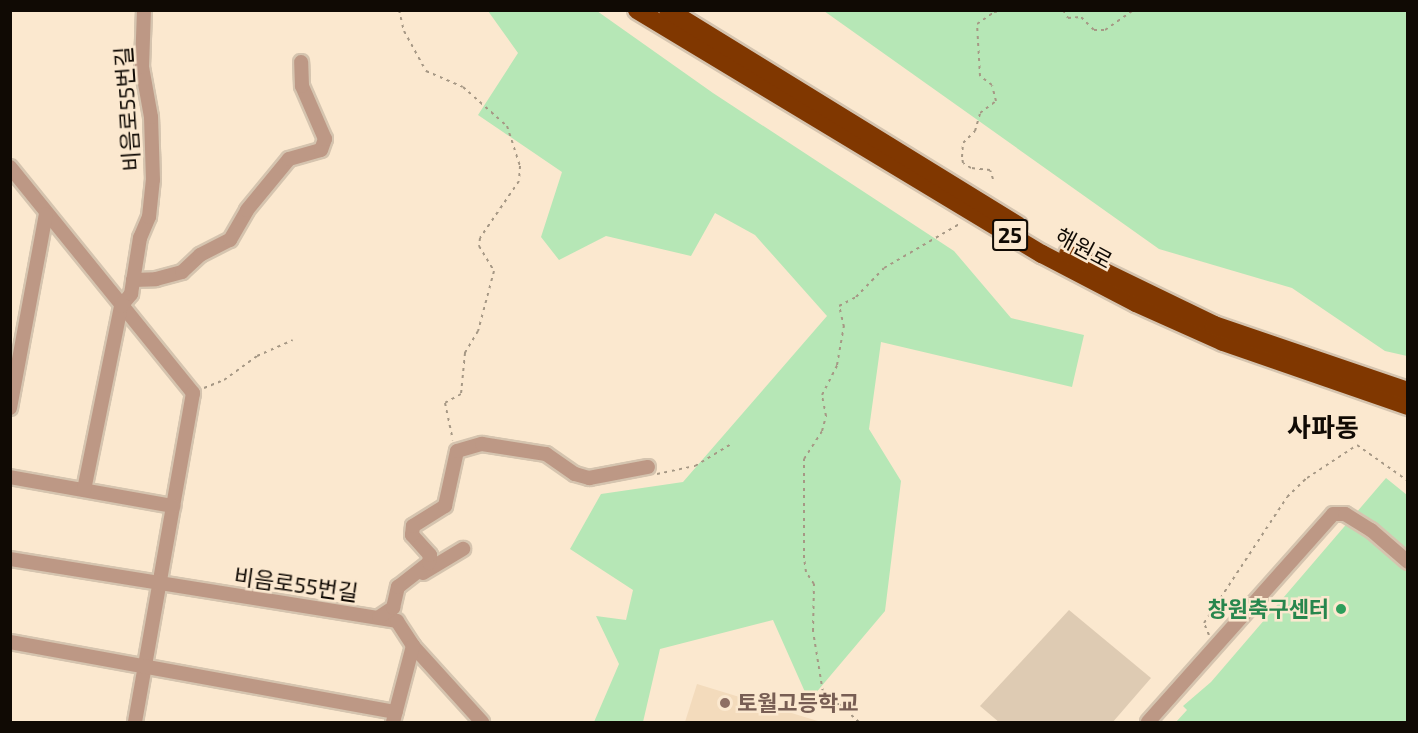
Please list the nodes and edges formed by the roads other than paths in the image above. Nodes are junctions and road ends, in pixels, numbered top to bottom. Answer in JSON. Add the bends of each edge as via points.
{"nodes":[{"id":1,"x":144,"y":10,"type":"edge"},
{"id":2,"x":637,"y":10,"type":"edge"},
{"id":3,"x":668,"y":10,"type":"edge"},
{"id":4,"x":301,"y":62,"type":"dead end"},
{"id":5,"x":10,"y":167,"type":"edge"},
{"id":6,"x":46,"y":214,"type":"junction"},
{"id":7,"x":134,"y":280,"type":"junction"},
{"id":8,"x":121,"y":306,"type":"junction"},
{"id":9,"x":1407,"y":391,"type":"edge"},
{"id":10,"x":11,"y":399,"type":"edge"},
{"id":11,"x":1407,"y":406,"type":"edge"},
{"id":12,"x":648,"y":467,"type":"dead end"},
{"id":13,"x":10,"y":477,"type":"edge"},
{"id":14,"x":84,"y":490,"type":"junction"},
{"id":15,"x":173,"y":506,"type":"junction"},
{"id":16,"x":463,"y":549,"type":"dead end"},
{"id":17,"x":10,"y":559,"type":"edge"},
{"id":18,"x":1407,"y":562,"type":"edge"},
{"id":19,"x":416,"y":577,"type":"junction"},
{"id":20,"x":159,"y":585,"type":"junction"},
{"id":21,"x":379,"y":617,"type":"junction"},
{"id":22,"x":10,"y":642,"type":"edge"},
{"id":23,"x":413,"y":646,"type":"junction"},
{"id":24,"x":145,"y":667,"type":"junction"},
{"id":25,"x":394,"y":717,"type":"edge"},
{"id":26,"x":135,"y":723,"type":"edge"},
{"id":27,"x":482,"y":723,"type":"edge"},
{"id":28,"x":1148,"y":723,"type":"edge"}],
"edges":[{"from":1,"to":7,"type":"street","name":"비음로55번길","via":[[142,67],[151,117],[153,180]]},
{"from":2,"to":11,"type":"highway","name":"해원로","number":"25","via":[[1042,254],[1136,303],[1223,342]]},
{"from":3,"to":9,"type":"highway","name":"해원로","number":"25","via":[[1053,247],[1214,325]]},
{"from":4,"to":7,"type":"street","via":[[302,86],[325,139],[321,150],[289,159],[247,210],[230,240],[200,255],[182,272]]},
{"from":5,"to":6,"type":"street"},
{"from":6,"to":8,"type":"street"},
{"from":6,"to":10,"type":"street"},
{"from":7,"to":8,"type":"street","name":"비음로55번길","via":[[131,294]]},
{"from":8,"to":14,"type":"street","name":"비음로55번길"},
{"from":8,"to":15,"type":"street","via":[[193,393]]},
{"from":12,"to":19,"type":"street","via":[[619,476],[609,472],[605,477],[590,478],[575,474],[546,454],[482,444],[457,451],[445,506],[413,526],[412,535],[430,555],[429,563]]},
{"from":13,"to":14,"type":"street"},
{"from":14,"to":15,"type":"street"},
{"from":15,"to":20,"type":"street"},
{"from":16,"to":19,"type":"street"},
{"from":17,"to":20,"type":"street","name":"비음로55번길"},
{"from":18,"to":28,"type":"street","via":[[1354,519],[1333,514]]},
{"from":19,"to":21,"type":"street","via":[[398,586],[393,609]]},
{"from":20,"to":21,"type":"street","name":"비음로55번길"},
{"from":20,"to":24,"type":"street"},
{"from":21,"to":23,"type":"street","name":"비음로55번길","via":[[396,621]]},
{"from":22,"to":24,"type":"street"},
{"from":23,"to":25,"type":"street"},
{"from":23,"to":27,"type":"street","name":"비음로55번길"},
{"from":24,"to":25,"type":"street"},
{"from":24,"to":26,"type":"street"}]}
